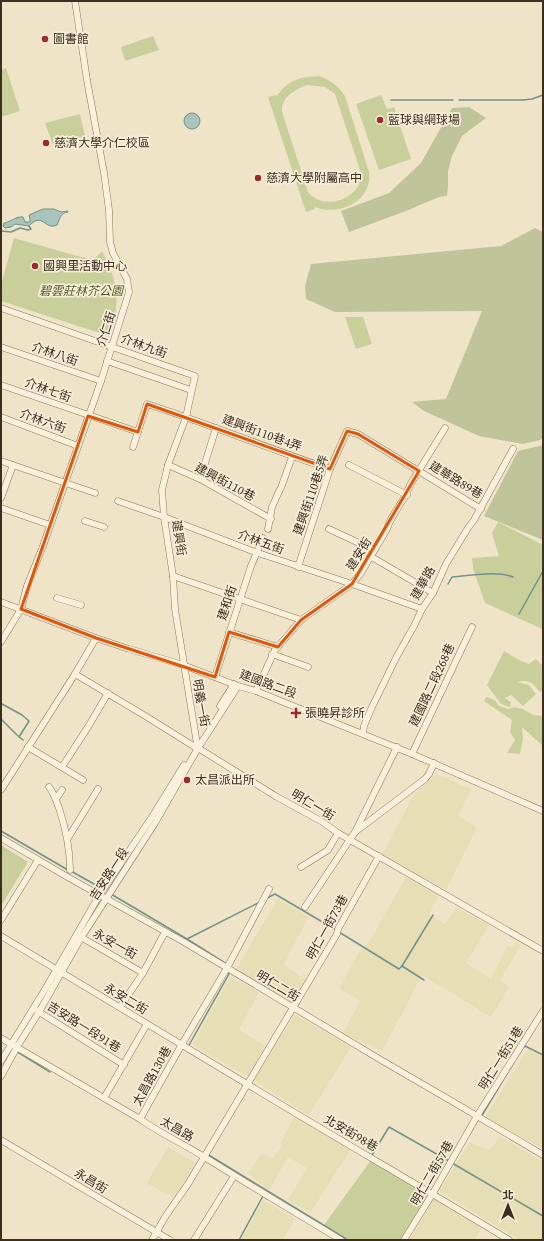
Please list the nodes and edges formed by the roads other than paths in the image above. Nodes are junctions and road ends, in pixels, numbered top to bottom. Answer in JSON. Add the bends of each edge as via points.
{"nodes":[{"id":1,"x":75,"y":1,"type":"edge"},
{"id":2,"x":1,"y":308,"type":"edge"},
{"id":3,"x":112,"y":346,"type":"junction"},
{"id":4,"x":1,"y":347,"type":"edge"},
{"id":5,"x":107,"y":361,"type":"junction"},
{"id":6,"x":101,"y":381,"type":"junction"},
{"id":7,"x":1,"y":385,"type":"edge"},
{"id":8,"x":191,"y":390,"type":"junction"},
{"id":9,"x":88,"y":416,"type":"junction"},
{"id":10,"x":1,"y":417,"type":"edge"},
{"id":11,"x":186,"y":417,"type":"junction"},
{"id":12,"x":216,"y":428,"type":"junction"},
{"id":13,"x":445,"y":428,"type":"dead end"},
{"id":14,"x":138,"y":432,"type":"junction"},
{"id":15,"x":78,"y":446,"type":"junction"},
{"id":16,"x":133,"y":447,"type":"dead end"},
{"id":17,"x":513,"y":449,"type":"dead end"},
{"id":18,"x":292,"y":456,"type":"junction"},
{"id":19,"x":1,"y":461,"type":"edge"},
{"id":20,"x":12,"y":465,"type":"junction"},
{"id":21,"x":168,"y":465,"type":"junction"},
{"id":22,"x":349,"y":465,"type":"dead end"},
{"id":23,"x":330,"y":469,"type":"junction"},
{"id":24,"x":419,"y":471,"type":"junction"},
{"id":25,"x":200,"y":479,"type":"junction"},
{"id":26,"x":65,"y":483,"type":"junction"},
{"id":27,"x":3,"y":484,"type":"edge"},
{"id":28,"x":96,"y":493,"type":"dead end"},
{"id":29,"x":407,"y":495,"type":"junction"},
{"id":30,"x":1,"y":498,"type":"edge"},
{"id":31,"x":118,"y":501,"type":"dead end"},
{"id":32,"x":1,"y":508,"type":"edge"},
{"id":33,"x":481,"y":509,"type":"junction"},
{"id":34,"x":164,"y":517,"type":"junction"},
{"id":35,"x":271,"y":519,"type":"junction"},
{"id":36,"x":85,"y":521,"type":"dead end"},
{"id":37,"x":50,"y":525,"type":"junction"},
{"id":38,"x":104,"y":527,"type":"dead end"},
{"id":39,"x":268,"y":529,"type":"dead end"},
{"id":40,"x":329,"y":529,"type":"dead end"},
{"id":41,"x":263,"y":538,"type":"dead end"},
{"id":42,"x":374,"y":550,"type":"junction"},
{"id":43,"x":257,"y":553,"type":"junction"},
{"id":44,"x":370,"y":556,"type":"junction"},
{"id":45,"x":298,"y":567,"type":"junction"},
{"id":46,"x":173,"y":576,"type":"junction"},
{"id":47,"x":352,"y":584,"type":"junction"},
{"id":48,"x":432,"y":593,"type":"junction"},
{"id":49,"x":57,"y":598,"type":"dead end"},
{"id":50,"x":240,"y":599,"type":"junction"},
{"id":51,"x":1,"y":602,"type":"edge"},
{"id":52,"x":81,"y":605,"type":"dead end"},
{"id":53,"x":21,"y":609,"type":"junction"},
{"id":54,"x":422,"y":609,"type":"junction"},
{"id":55,"x":301,"y":620,"type":"junction"},
{"id":56,"x":472,"y":627,"type":"dead end"},
{"id":57,"x":229,"y":632,"type":"junction"},
{"id":58,"x":96,"y":638,"type":"junction"},
{"id":59,"x":1,"y":642,"type":"edge"},
{"id":60,"x":278,"y":647,"type":"junction"},
{"id":61,"x":272,"y":654,"type":"junction"},
{"id":62,"x":183,"y":666,"type":"junction"},
{"id":63,"x":308,"y":667,"type":"dead end"},
{"id":64,"x":75,"y":674,"type":"junction"},
{"id":65,"x":215,"y":677,"type":"junction"},
{"id":66,"x":236,"y":685,"type":"junction"},
{"id":67,"x":256,"y":691,"type":"junction"},
{"id":68,"x":108,"y":693,"type":"junction"},
{"id":69,"x":363,"y":733,"type":"junction"},
{"id":70,"x":28,"y":747,"type":"junction"},
{"id":71,"x":197,"y":747,"type":"junction"},
{"id":72,"x":397,"y":747,"type":"junction"},
{"id":73,"x":412,"y":754,"type":"junction"},
{"id":74,"x":434,"y":764,"type":"junction"},
{"id":75,"x":62,"y":767,"type":"junction"},
{"id":76,"x":83,"y":780,"type":"dead end"},
{"id":77,"x":49,"y":787,"type":"dead end"},
{"id":78,"x":1,"y":790,"type":"edge"},
{"id":79,"x":62,"y":790,"type":"dead end"},
{"id":80,"x":98,"y":790,"type":"dead end"},
{"id":81,"x":56,"y":799,"type":"junction"},
{"id":82,"x":543,"y":811,"type":"edge"},
{"id":83,"x":355,"y":832,"type":"junction"},
{"id":84,"x":338,"y":833,"type":"junction"},
{"id":85,"x":1,"y":838,"type":"edge"},
{"id":86,"x":68,"y":838,"type":"junction"},
{"id":87,"x":350,"y":839,"type":"junction"},
{"id":88,"x":379,"y":856,"type":"junction"},
{"id":89,"x":38,"y":860,"type":"junction"},
{"id":90,"x":301,"y":867,"type":"dead end"},
{"id":91,"x":70,"y":870,"type":"dead end"},
{"id":92,"x":269,"y":890,"type":"dead end"},
{"id":93,"x":100,"y":894,"type":"junction"},
{"id":94,"x":106,"y":898,"type":"junction"},
{"id":95,"x":305,"y":907,"type":"dead end"},
{"id":96,"x":1,"y":920,"type":"edge"},
{"id":97,"x":165,"y":932,"type":"junction"},
{"id":98,"x":1,"y":936,"type":"edge"},
{"id":99,"x":79,"y":936,"type":"junction"},
{"id":100,"x":543,"y":951,"type":"edge"},
{"id":101,"x":227,"y":968,"type":"junction"},
{"id":102,"x":59,"y":972,"type":"junction"},
{"id":103,"x":143,"y":973,"type":"junction"},
{"id":104,"x":120,"y":1007,"type":"junction"},
{"id":105,"x":293,"y":1007,"type":"junction"},
{"id":106,"x":34,"y":1008,"type":"junction"},
{"id":107,"x":543,"y":1011,"type":"edge"},
{"id":108,"x":39,"y":1012,"type":"junction"},
{"id":109,"x":147,"y":1024,"type":"junction"},
{"id":110,"x":1,"y":1038,"type":"edge"},
{"id":111,"x":11,"y":1043,"type":"junction"},
{"id":112,"x":182,"y":1044,"type":"junction"},
{"id":113,"x":17,"y":1047,"type":"junction"},
{"id":114,"x":1,"y":1061,"type":"edge"},
{"id":115,"x":124,"y":1065,"type":"junction"},
{"id":116,"x":1,"y":1076,"type":"edge"},
{"id":117,"x":247,"y":1084,"type":"junction"},
{"id":118,"x":104,"y":1098,"type":"junction"},
{"id":119,"x":477,"y":1116,"type":"junction"},
{"id":120,"x":140,"y":1119,"type":"junction"},
{"id":121,"x":1,"y":1140,"type":"edge"},
{"id":122,"x":543,"y":1155,"type":"edge"},
{"id":123,"x":204,"y":1157,"type":"junction"},
{"id":124,"x":234,"y":1176,"type":"junction"},
{"id":125,"x":433,"y":1193,"type":"junction"},
{"id":126,"x":157,"y":1232,"type":"junction"},
{"id":127,"x":152,"y":1240,"type":"edge"},
{"id":128,"x":170,"y":1240,"type":"edge"},
{"id":129,"x":194,"y":1240,"type":"edge"},
{"id":130,"x":341,"y":1240,"type":"edge"},
{"id":131,"x":404,"y":1240,"type":"edge"},
{"id":132,"x":509,"y":1240,"type":"edge"}],
"edges":[{"from":1,"to":3,"type":"street","name":"介仁街","via":[[104,173],[110,242],[127,279],[129,292]]},
{"from":2,"to":3,"type":"street","name":"介林九街"},
{"from":3,"to":5,"type":"street","name":"介仁街"},
{"from":3,"to":8,"type":"street","name":"介林九街","via":[[195,376]]},
{"from":4,"to":6,"type":"street","name":"介林八街"},
{"from":5,"to":6,"type":"street","name":"介仁街"},
{"from":5,"to":8,"type":"street"},
{"from":6,"to":9,"type":"street","name":"介仁街"},
{"from":7,"to":9,"type":"street","name":"介林七街"},
{"from":8,"to":11,"type":"street","name":"介林九街"},
{"from":9,"to":14,"type":"street","name":"介林七街"},
{"from":9,"to":15,"type":"street","name":"介仁街"},
{"from":10,"to":15,"type":"street","name":"介林六街"},
{"from":11,"to":12,"type":"street","name":"建興街110巷4弄"},
{"from":11,"to":14,"type":"street","name":"建興街110巷4弄","via":[[147,404]]},
{"from":11,"to":21,"type":"street","name":"建興街"},
{"from":12,"to":18,"type":"street","name":"建興街110巷4弄"},
{"from":12,"to":25,"type":"street"},
{"from":13,"to":24,"type":"street","name":"建安街"},
{"from":14,"to":16,"type":"street"},
{"from":15,"to":26,"type":"street","name":"介仁街"},
{"from":17,"to":33,"type":"street","name":"建華路"},
{"from":18,"to":23,"type":"street","name":"建興街110巷4弄"},
{"from":18,"to":35,"type":"street","via":[[272,507]]},
{"from":19,"to":20,"type":"street"},
{"from":20,"to":26,"type":"street"},
{"from":20,"to":27,"type":"street"},
{"from":21,"to":25,"type":"street","name":"建興街110巷"},
{"from":21,"to":34,"type":"street","name":"建興街","via":[[162,490]]},
{"from":22,"to":29,"type":"street"},
{"from":23,"to":24,"type":"street","name":"建興街110巷5弄","via":[[347,431],[358,434]]},
{"from":23,"to":45,"type":"street","name":"建興街110巷5弄"},
{"from":24,"to":29,"type":"street","name":"建安街"},
{"from":24,"to":33,"type":"street","name":"建華路89巷"},
{"from":25,"to":35,"type":"street","name":"建興街110巷"},
{"from":26,"to":28,"type":"street"},
{"from":26,"to":37,"type":"street","name":"介仁街"},
{"from":27,"to":30,"type":"street"},
{"from":29,"to":42,"type":"street","name":"建安街"},
{"from":31,"to":34,"type":"street","name":"介林五街"},
{"from":32,"to":37,"type":"street"},
{"from":33,"to":48,"type":"street","name":"建華路","via":[[446,564]]},
{"from":34,"to":43,"type":"street","name":"介林五街"},
{"from":34,"to":46,"type":"street","name":"建興街"},
{"from":35,"to":39,"type":"street"},
{"from":36,"to":38,"type":"street"},
{"from":37,"to":53,"type":"street","name":"介仁街"},
{"from":40,"to":42,"type":"street"},
{"from":41,"to":43,"type":"street","name":"建和街"},
{"from":42,"to":44,"type":"street","name":"建安街"},
{"from":43,"to":45,"type":"street","name":"介林五街"},
{"from":43,"to":50,"type":"street","name":"建和街"},
{"from":44,"to":47,"type":"street","name":"建安街"},
{"from":44,"to":48,"type":"street"},
{"from":45,"to":47,"type":"street","name":"介林五街"},
{"from":46,"to":50,"type":"street"},
{"from":46,"to":62,"type":"street","name":"建興街"},
{"from":47,"to":54,"type":"street","name":"介林五街"},
{"from":47,"to":55,"type":"street","name":"建安街"},
{"from":48,"to":54,"type":"street","name":"建華路"},
{"from":49,"to":52,"type":"street"},
{"from":50,"to":55,"type":"street"},
{"from":50,"to":57,"type":"street","name":"建和街"},
{"from":51,"to":53,"type":"street","name":"建國路二段"},
{"from":53,"to":58,"type":"street","name":"建國路二段"},
{"from":53,"to":59,"type":"street","name":"介仁街"},
{"from":54,"to":69,"type":"street","name":"建華路","via":[[372,707]]},
{"from":55,"to":60,"type":"street","name":"建安街"},
{"from":56,"to":73,"type":"street","name":"建國路二段268巷"},
{"from":57,"to":60,"type":"street"},
{"from":57,"to":65,"type":"street","name":"建和街"},
{"from":58,"to":62,"type":"street","name":"建國路二段"},
{"from":58,"to":64,"type":"street"},
{"from":60,"to":61,"type":"street","name":"建安街"},
{"from":61,"to":63,"type":"street"},
{"from":61,"to":67,"type":"street","name":"建安街"},
{"from":62,"to":65,"type":"street","name":"建國路二段"},
{"from":62,"to":71,"type":"street","name":"明義一街"},
{"from":64,"to":68,"type":"street","name":"明仁一街"},
{"from":64,"to":70,"type":"street"},
{"from":65,"to":66,"type":"street","name":"建國路二段"},
{"from":66,"to":67,"type":"street","name":"建國路二段"},
{"from":66,"to":71,"type":"street","name":"吉安路一段"},
{"from":67,"to":69,"type":"street","name":"建國路二段"},
{"from":68,"to":71,"type":"street","name":"明仁一街"},
{"from":68,"to":75,"type":"street"},
{"from":69,"to":72,"type":"street","name":"建國路二段"},
{"from":70,"to":75,"type":"street"},
{"from":70,"to":78,"type":"street"},
{"from":71,"to":84,"type":"street","name":"明仁一街"},
{"from":71,"to":93,"type":"street","name":"吉安路一段"},
{"from":71,"to":94,"type":"street","name":"吉安路一段","via":[[155,823]]},
{"from":72,"to":73,"type":"street","name":"建國路二段"},
{"from":72,"to":83,"type":"street"},
{"from":73,"to":74,"type":"street","name":"建國路二段"},
{"from":74,"to":82,"type":"street","name":"建國路二段"},
{"from":74,"to":83,"type":"street","via":[[425,779]]},
{"from":75,"to":76,"type":"street"},
{"from":77,"to":81,"type":"street"},
{"from":79,"to":81,"type":"street"},
{"from":80,"to":86,"type":"street"},
{"from":81,"to":86,"type":"street"},
{"from":83,"to":87,"type":"street"},
{"from":84,"to":87,"type":"street","name":"明仁一街"},
{"from":84,"to":90,"type":"street","via":[[328,850]]},
{"from":85,"to":89,"type":"street","name":"明仁二街"},
{"from":86,"to":91,"type":"street"},
{"from":87,"to":88,"type":"street","name":"明仁一街"},
{"from":87,"to":95,"type":"street"},
{"from":88,"to":100,"type":"street","name":"明仁一街"},
{"from":88,"to":105,"type":"street","name":"明仁一街73巷","via":[[337,934]]},
{"from":89,"to":93,"type":"street","name":"明仁二街"},
{"from":89,"to":96,"type":"street"},
{"from":92,"to":101,"type":"street","name":"太昌路130巷"},
{"from":93,"to":94,"type":"street","name":"明仁二街"},
{"from":93,"to":99,"type":"street","name":"吉安路一段"},
{"from":94,"to":97,"type":"street","name":"明仁二街"},
{"from":94,"to":99,"type":"street","name":"吉安路一段"},
{"from":97,"to":101,"type":"street","name":"明仁二街"},
{"from":97,"to":103,"type":"street"},
{"from":98,"to":102,"type":"street","name":"永安二街"},
{"from":99,"to":102,"type":"street","name":"吉安路一段"},
{"from":99,"to":103,"type":"street","name":"永安一街"},
{"from":101,"to":105,"type":"street","name":"明仁二街"},
{"from":101,"to":112,"type":"street","name":"太昌路130巷"},
{"from":102,"to":104,"type":"street","name":"永安二街"},
{"from":102,"to":106,"type":"street","name":"吉安路一段"},
{"from":102,"to":108,"type":"street","name":"吉安路一段"},
{"from":103,"to":104,"type":"street"},
{"from":104,"to":109,"type":"street","name":"永安二街"},
{"from":105,"to":117,"type":"street","name":"明仁一街73巷"},
{"from":105,"to":119,"type":"street","name":"明仁二街"},
{"from":106,"to":108,"type":"street","name":"吉安路一段91巷"},
{"from":106,"to":111,"type":"street","name":"吉安路一段"},
{"from":107,"to":119,"type":"street","name":"明仁一街51巷"},
{"from":108,"to":113,"type":"street","name":"吉安路一段"},
{"from":108,"to":115,"type":"street","name":"吉安路一段91巷"},
{"from":109,"to":112,"type":"street","name":"永安二街"},
{"from":109,"to":115,"type":"street"},
{"from":110,"to":111,"type":"street","name":"太昌路"},
{"from":111,"to":113,"type":"street","name":"太昌路"},
{"from":111,"to":114,"type":"street","name":"吉安路一段"},
{"from":112,"to":117,"type":"street","name":"北安街98巷"},
{"from":112,"to":120,"type":"street","name":"太昌路130巷"},
{"from":113,"to":116,"type":"street","name":"吉安路一段"},
{"from":113,"to":118,"type":"street","name":"太昌路"},
{"from":115,"to":118,"type":"street"},
{"from":117,"to":123,"type":"street","name":"明仁一街73巷"},
{"from":117,"to":125,"type":"street","name":"北安街98巷"},
{"from":118,"to":120,"type":"street","name":"太昌路"},
{"from":119,"to":122,"type":"street","name":"明仁二街"},
{"from":119,"to":125,"type":"street","name":"明仁二街57巷"},
{"from":120,"to":123,"type":"street","name":"太昌路"},
{"from":121,"to":126,"type":"street","name":"永昌街"},
{"from":123,"to":124,"type":"street","name":"太昌路"},
{"from":123,"to":126,"type":"street","name":"明仁一街73巷"},
{"from":124,"to":129,"type":"street"},
{"from":124,"to":130,"type":"street","name":"太昌路"},
{"from":125,"to":131,"type":"street","name":"明仁二街57巷"},
{"from":125,"to":132,"type":"street","name":"北安街98巷"},
{"from":126,"to":127,"type":"street","name":"明仁一街73巷"},
{"from":126,"to":128,"type":"street","name":"永昌街"}]}
